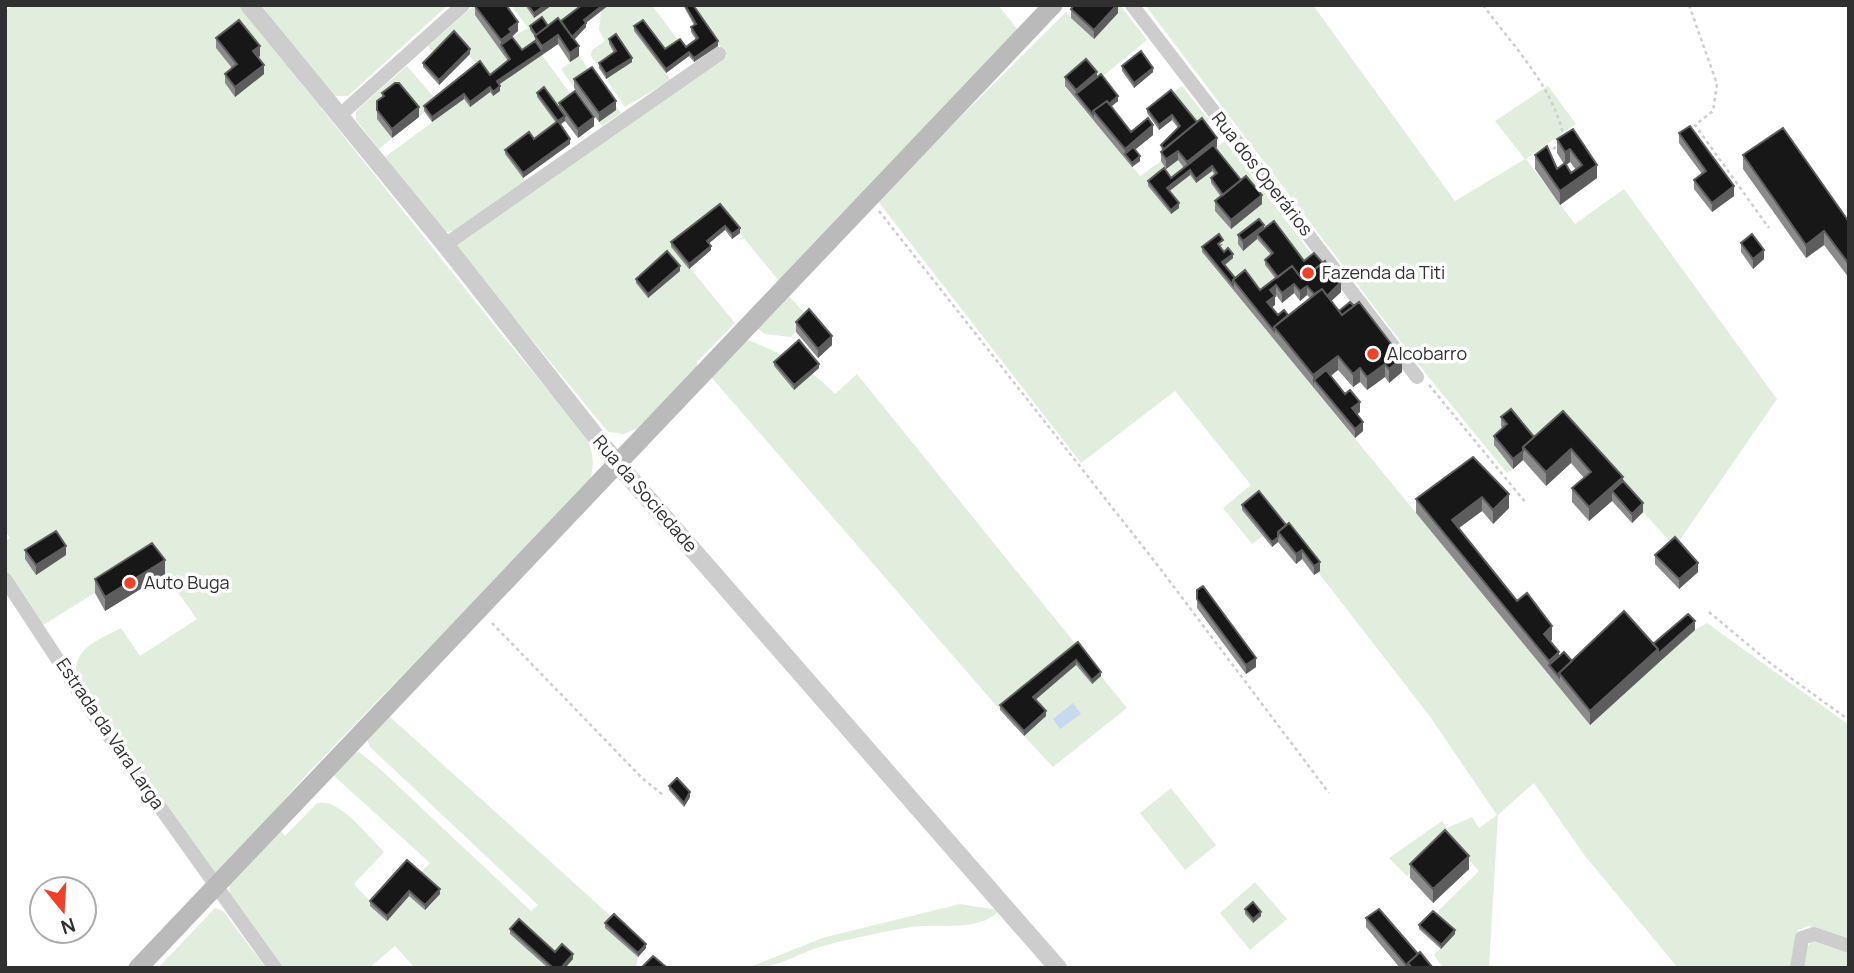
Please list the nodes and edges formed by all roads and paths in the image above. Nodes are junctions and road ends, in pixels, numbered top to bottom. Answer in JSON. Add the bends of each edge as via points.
{"nodes":[{"id":1,"x":249,"y":5,"type":"edge"},
{"id":2,"x":463,"y":5,"type":"edge"},
{"id":3,"x":1052,"y":5,"type":"edge"},
{"id":4,"x":1132,"y":5,"type":"edge"},
{"id":5,"x":1483,"y":5,"type":"edge"},
{"id":6,"x":1689,"y":5,"type":"edge"},
{"id":7,"x":719,"y":54,"type":"dead end"},
{"id":8,"x":339,"y":116,"type":"junction"},
{"id":9,"x":1553,"y":149,"type":"dead end"},
{"id":10,"x":867,"y":198,"type":"junction"},
{"id":11,"x":1769,"y":228,"type":"dead end"},
{"id":12,"x":445,"y":245,"type":"junction"},
{"id":13,"x":1418,"y":377,"type":"joint"},
{"id":14,"x":616,"y":463,"type":"junction"},
{"id":15,"x":1526,"y":503,"type":"dead end"},
{"id":16,"x":5,"y":579,"type":"edge"},
{"id":17,"x":481,"y":605,"type":"junction"},
{"id":18,"x":1709,"y":612,"type":"dead end"},
{"id":19,"x":1849,"y":720,"type":"edge"},
{"id":20,"x":1329,"y":793,"type":"dead end"},
{"id":21,"x":663,"y":795,"type":"dead end"},
{"id":22,"x":216,"y":887,"type":"junction"},
{"id":23,"x":1849,"y":946,"type":"edge"},
{"id":24,"x":138,"y":968,"type":"edge"},
{"id":25,"x":275,"y":968,"type":"edge"},
{"id":26,"x":1058,"y":968,"type":"edge"},
{"id":27,"x":1797,"y":968,"type":"edge"}],
"edges":[{"from":1,"to":8,"type":"street","name":"Rua da Sociedade"},
{"from":2,"to":8,"type":"street"},
{"from":3,"to":10,"type":"main road"},
{"from":4,"to":13,"type":"street","name":"Rua dos Operários"},
{"from":5,"to":9,"type":"path","via":[[1558,110],[1565,140]]},
{"from":6,"to":11,"type":"path","via":[[1717,84],[1713,111],[1695,125]]},
{"from":7,"to":12,"type":"street"},
{"from":8,"to":12,"type":"street","name":"Rua da Sociedade"},
{"from":10,"to":14,"type":"main road"},
{"from":10,"to":20,"type":"path","via":[[1159,568]]},
{"from":12,"to":14,"type":"street","name":"Rua da Sociedade"},
{"from":13,"to":15,"type":"path","via":[[1434,389]]},
{"from":14,"to":17,"type":"main road"},
{"from":14,"to":26,"type":"street","name":"Rua da Sociedade"},
{"from":16,"to":22,"type":"street","name":"Estrada da Vara Larga"},
{"from":17,"to":21,"type":"path","via":[[504,638]]},
{"from":17,"to":22,"type":"main road"},
{"from":18,"to":19,"type":"path"},
{"from":22,"to":24,"type":"main road"},
{"from":22,"to":25,"type":"street","name":"Estrada da Vara Larga"},
{"from":23,"to":27,"type":"street","via":[[1814,934],[1802,938]]}]}
